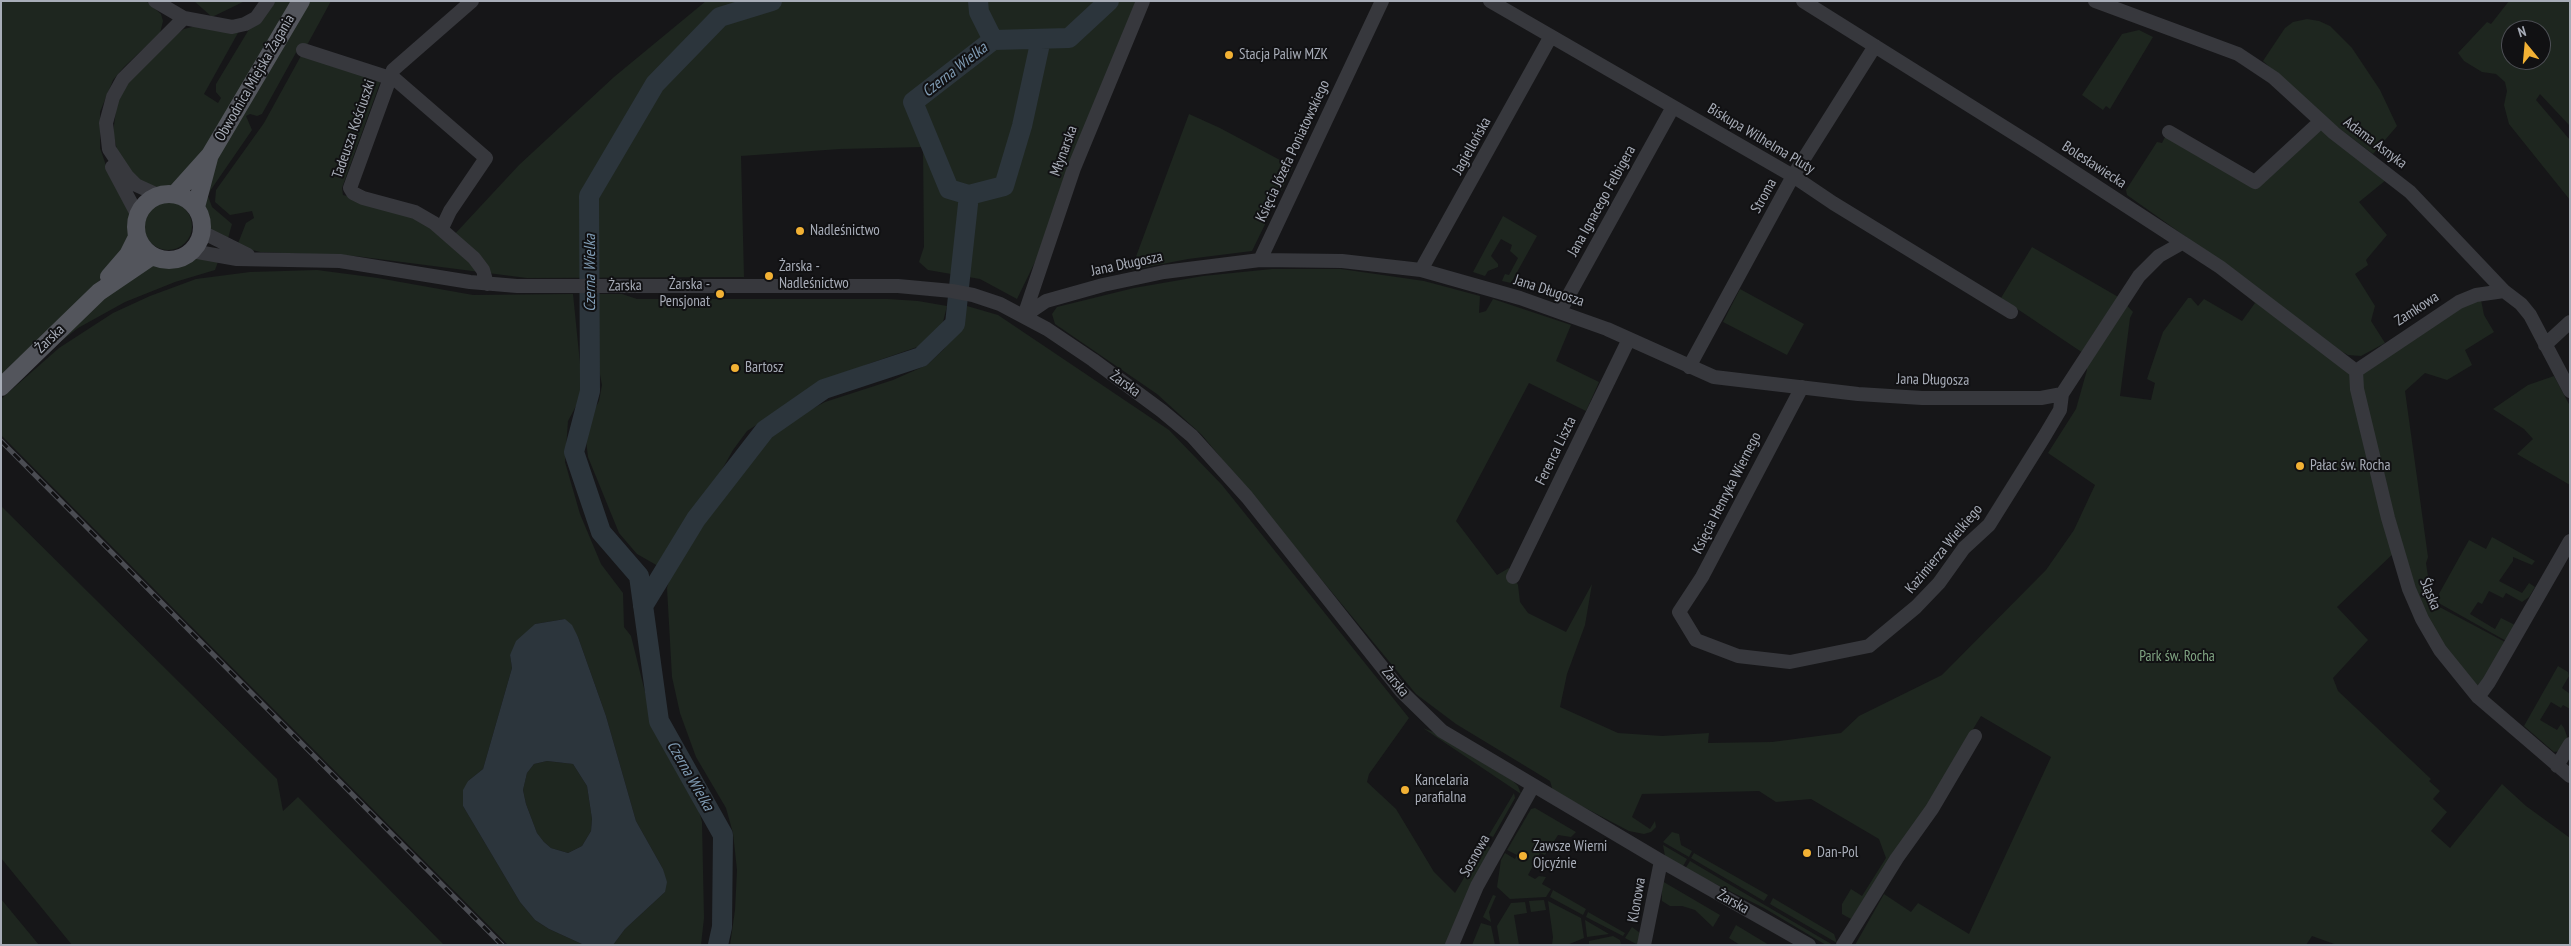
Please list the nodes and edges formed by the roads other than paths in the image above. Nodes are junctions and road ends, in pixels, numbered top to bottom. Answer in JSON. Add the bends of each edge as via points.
{"nodes":[{"id":1,"x":155,"y":1,"type":"edge"},
{"id":2,"x":268,"y":1,"type":"edge"},
{"id":3,"x":301,"y":1,"type":"edge"},
{"id":4,"x":472,"y":1,"type":"edge"},
{"id":5,"x":1143,"y":1,"type":"edge"},
{"id":6,"x":1382,"y":1,"type":"edge"},
{"id":7,"x":1490,"y":1,"type":"edge"},
{"id":8,"x":1803,"y":1,"type":"edge"},
{"id":9,"x":2095,"y":1,"type":"edge"},
{"id":10,"x":184,"y":18,"type":"junction"},
{"id":11,"x":1551,"y":36,"type":"junction"},
{"id":12,"x":1876,"y":46,"type":"junction"},
{"id":13,"x":303,"y":50,"type":"dead end"},
{"id":14,"x":389,"y":76,"type":"junction"},
{"id":15,"x":1673,"y":107,"type":"junction"},
{"id":16,"x":2321,"y":121,"type":"junction"},
{"id":17,"x":2169,"y":132,"type":"dead end"},
{"id":18,"x":109,"y":149,"type":"junction"},
{"id":19,"x":210,"y":155,"type":"junction"},
{"id":20,"x":1793,"y":176,"type":"junction"},
{"id":21,"x":167,"y":194,"type":"junction"},
{"id":22,"x":196,"y":207,"type":"junction"},
{"id":23,"x":137,"y":214,"type":"junction"},
{"id":24,"x":442,"y":228,"type":"junction"},
{"id":25,"x":202,"y":232,"type":"junction"},
{"id":26,"x":137,"y":237,"type":"junction"},
{"id":27,"x":2182,"y":243,"type":"junction"},
{"id":28,"x":192,"y":251,"type":"junction"},
{"id":29,"x":152,"y":256,"type":"junction"},
{"id":30,"x":255,"y":259,"type":"junction"},
{"id":31,"x":1260,"y":260,"type":"junction"},
{"id":32,"x":1421,"y":270,"type":"junction"},
{"id":33,"x":487,"y":284,"type":"junction"},
{"id":34,"x":2504,"y":291,"type":"junction"},
{"id":35,"x":99,"y":292,"type":"junction"},
{"id":36,"x":1560,"y":311,"type":"junction"},
{"id":37,"x":2011,"y":312,"type":"dead end"},
{"id":38,"x":1024,"y":316,"type":"junction"},
{"id":39,"x":2570,"y":322,"type":"edge"},
{"id":40,"x":1629,"y":339,"type":"junction"},
{"id":41,"x":2546,"y":345,"type":"junction"},
{"id":42,"x":1690,"y":367,"type":"junction"},
{"id":43,"x":2356,"y":371,"type":"junction"},
{"id":44,"x":1,"y":387,"type":"edge"},
{"id":45,"x":1802,"y":387,"type":"junction"},
{"id":46,"x":2570,"y":391,"type":"edge"},
{"id":47,"x":2062,"y":394,"type":"junction"},
{"id":48,"x":2570,"y":541,"type":"edge"},
{"id":49,"x":1513,"y":577,"type":"dead end"},
{"id":50,"x":1679,"y":612,"type":"joint"},
{"id":51,"x":2478,"y":697,"type":"junction"},
{"id":52,"x":1976,"y":736,"type":"dead end"},
{"id":53,"x":2570,"y":744,"type":"edge"},
{"id":54,"x":2557,"y":766,"type":"junction"},
{"id":55,"x":2570,"y":776,"type":"edge"},
{"id":56,"x":1533,"y":786,"type":"junction"},
{"id":57,"x":1661,"y":861,"type":"junction"},
{"id":58,"x":1452,"y":945,"type":"edge"},
{"id":59,"x":1644,"y":945,"type":"edge"},
{"id":60,"x":1809,"y":945,"type":"edge"},
{"id":61,"x":1843,"y":945,"type":"edge"}],
"edges":[{"from":1,"to":10,"type":"street"},
{"from":2,"to":10,"type":"street","via":[[256,18],[239,26]]},
{"from":3,"to":19,"type":"main road","name":"Obwodnica Miejska Żagania"},
{"from":4,"to":14,"type":"street","name":"Tadeusza Kościuszki"},
{"from":5,"to":38,"type":"street","name":"Młynarska","via":[[1074,168]]},
{"from":6,"to":31,"type":"street","name":"Księcia Józefa Poniatowskiego"},
{"from":7,"to":11,"type":"street","name":"Biskupa Wilhelma Pluty"},
{"from":8,"to":12,"type":"street","name":"Bolesławiecka"},
{"from":9,"to":16,"type":"street","name":"Adama Asnyka","via":[[2250,60]]},
{"from":10,"to":18,"type":"street","via":[[132,68],[113,97],[106,123]]},
{"from":11,"to":15,"type":"street","name":"Biskupa Wilhelma Pluty"},
{"from":11,"to":32,"type":"street","name":"Jagiellońska"},
{"from":12,"to":20,"type":"street","name":"Stroma"},
{"from":12,"to":27,"type":"street","name":"Bolesławiecka"},
{"from":13,"to":14,"type":"street"},
{"from":14,"to":24,"type":"street","via":[[486,158]]},
{"from":14,"to":24,"type":"street","name":"Tadeusza Kościuszki","via":[[350,188],[363,198],[415,212]]},
{"from":15,"to":20,"type":"street","name":"Biskupa Wilhelma Pluty"},
{"from":15,"to":36,"type":"street","name":"Jana Ignacego Felbigera"},
{"from":16,"to":17,"type":"street","via":[[2255,182]]},
{"from":16,"to":34,"type":"street","name":"Adama Asnyka","via":[[2410,192]]},
{"from":18,"to":21,"type":"street","via":[[136,185]]},
{"from":18,"to":23,"type":"street","via":[[111,165]]},
{"from":19,"to":21,"type":"main road","name":"Obwodnica Miejska Żagania"},
{"from":19,"to":22,"type":"main road","name":"Obwodnica Miejska Żagania"},
{"from":20,"to":37,"type":"street","name":"Biskupa Wilhelma Pluty"},
{"from":20,"to":42,"type":"street","name":"Stroma"},
{"from":21,"to":22,"type":"main road","via":[[187,198]]},
{"from":21,"to":23,"type":"main road","via":[[146,202]]},
{"from":22,"to":25,"type":"main road"},
{"from":23,"to":26,"type":"main road"},
{"from":24,"to":33,"type":"street","name":"Tadeusza Kościuszki","via":[[479,264]]},
{"from":25,"to":28,"type":"main road"},
{"from":25,"to":30,"type":"street","name":"Żarska"},
{"from":26,"to":29,"type":"main road","via":[[140,245]]},
{"from":26,"to":35,"type":"main road","name":"Żarska","via":[[128,255]]},
{"from":27,"to":43,"type":"street","name":"Bolesławiecka","via":[[2241,282]]},
{"from":27,"to":47,"type":"street","name":"Kazimierza Wielkiego","via":[[2159,256],[2139,276]]},
{"from":28,"to":29,"type":"main road","via":[[177,259]]},
{"from":28,"to":30,"type":"street","name":"Żarska"},
{"from":29,"to":35,"type":"main road","name":"Żarska"},
{"from":30,"to":33,"type":"street","name":"Żarska","via":[[333,260]]},
{"from":31,"to":32,"type":"street","name":"Jana Długosza","via":[[1342,261]]},
{"from":31,"to":38,"type":"street","name":"Jana Długosza","via":[[1193,268],[1103,285],[1046,301]]},
{"from":32,"to":36,"type":"street","name":"Jana Długosza"},
{"from":33,"to":38,"type":"street","name":"Żarska","via":[[556,287],[816,285],[930,289],[973,295]]},
{"from":34,"to":41,"type":"street","name":"Adama Asnyka","via":[[2526,309]]},
{"from":34,"to":43,"type":"street","name":"Zamkowa","via":[[2476,295],[2459,302]]},
{"from":35,"to":44,"type":"main road","name":"Żarska"},
{"from":36,"to":40,"type":"street","name":"Jana Długosza"},
{"from":38,"to":56,"type":"street","name":"Żarska","via":[[1093,360],[1192,436],[1247,497],[1415,707],[1452,738]]},
{"from":39,"to":41,"type":"street"},
{"from":40,"to":42,"type":"street","name":"Jana Długosza"},
{"from":40,"to":49,"type":"street","name":"Ferenca Liszta"},
{"from":41,"to":46,"type":"street","name":"Adama Asnyka"},
{"from":42,"to":45,"type":"street","name":"Jana Długosza","via":[[1714,376]]},
{"from":43,"to":51,"type":"street","name":"Śląska","via":[[2357,389],[2388,518],[2409,589],[2440,650]]},
{"from":45,"to":47,"type":"street","name":"Jana Długosza","via":[[1922,398],[2041,398]]},
{"from":45,"to":50,"type":"street","name":"Księcia Henryka Wiernego","via":[[1702,577]]},
{"from":47,"to":50,"type":"street","name":"Kazimierza Wielkiego","via":[[2060,410],[1989,525],[1964,548],[1939,583],[1916,607],[1869,646],[1790,662],[1738,656],[1696,640]]},
{"from":48,"to":51,"type":"street"},
{"from":51,"to":54,"type":"street","name":"Śląska"},
{"from":52,"to":61,"type":"street"},
{"from":53,"to":54,"type":"street"},
{"from":54,"to":55,"type":"street","name":"Śląska"},
{"from":56,"to":57,"type":"street","name":"Żarska"},
{"from":56,"to":58,"type":"street","name":"Sosnowa","via":[[1477,886]]},
{"from":57,"to":59,"type":"street","name":"Klonowa"},
{"from":57,"to":60,"type":"street","name":"Żarska"}]}
